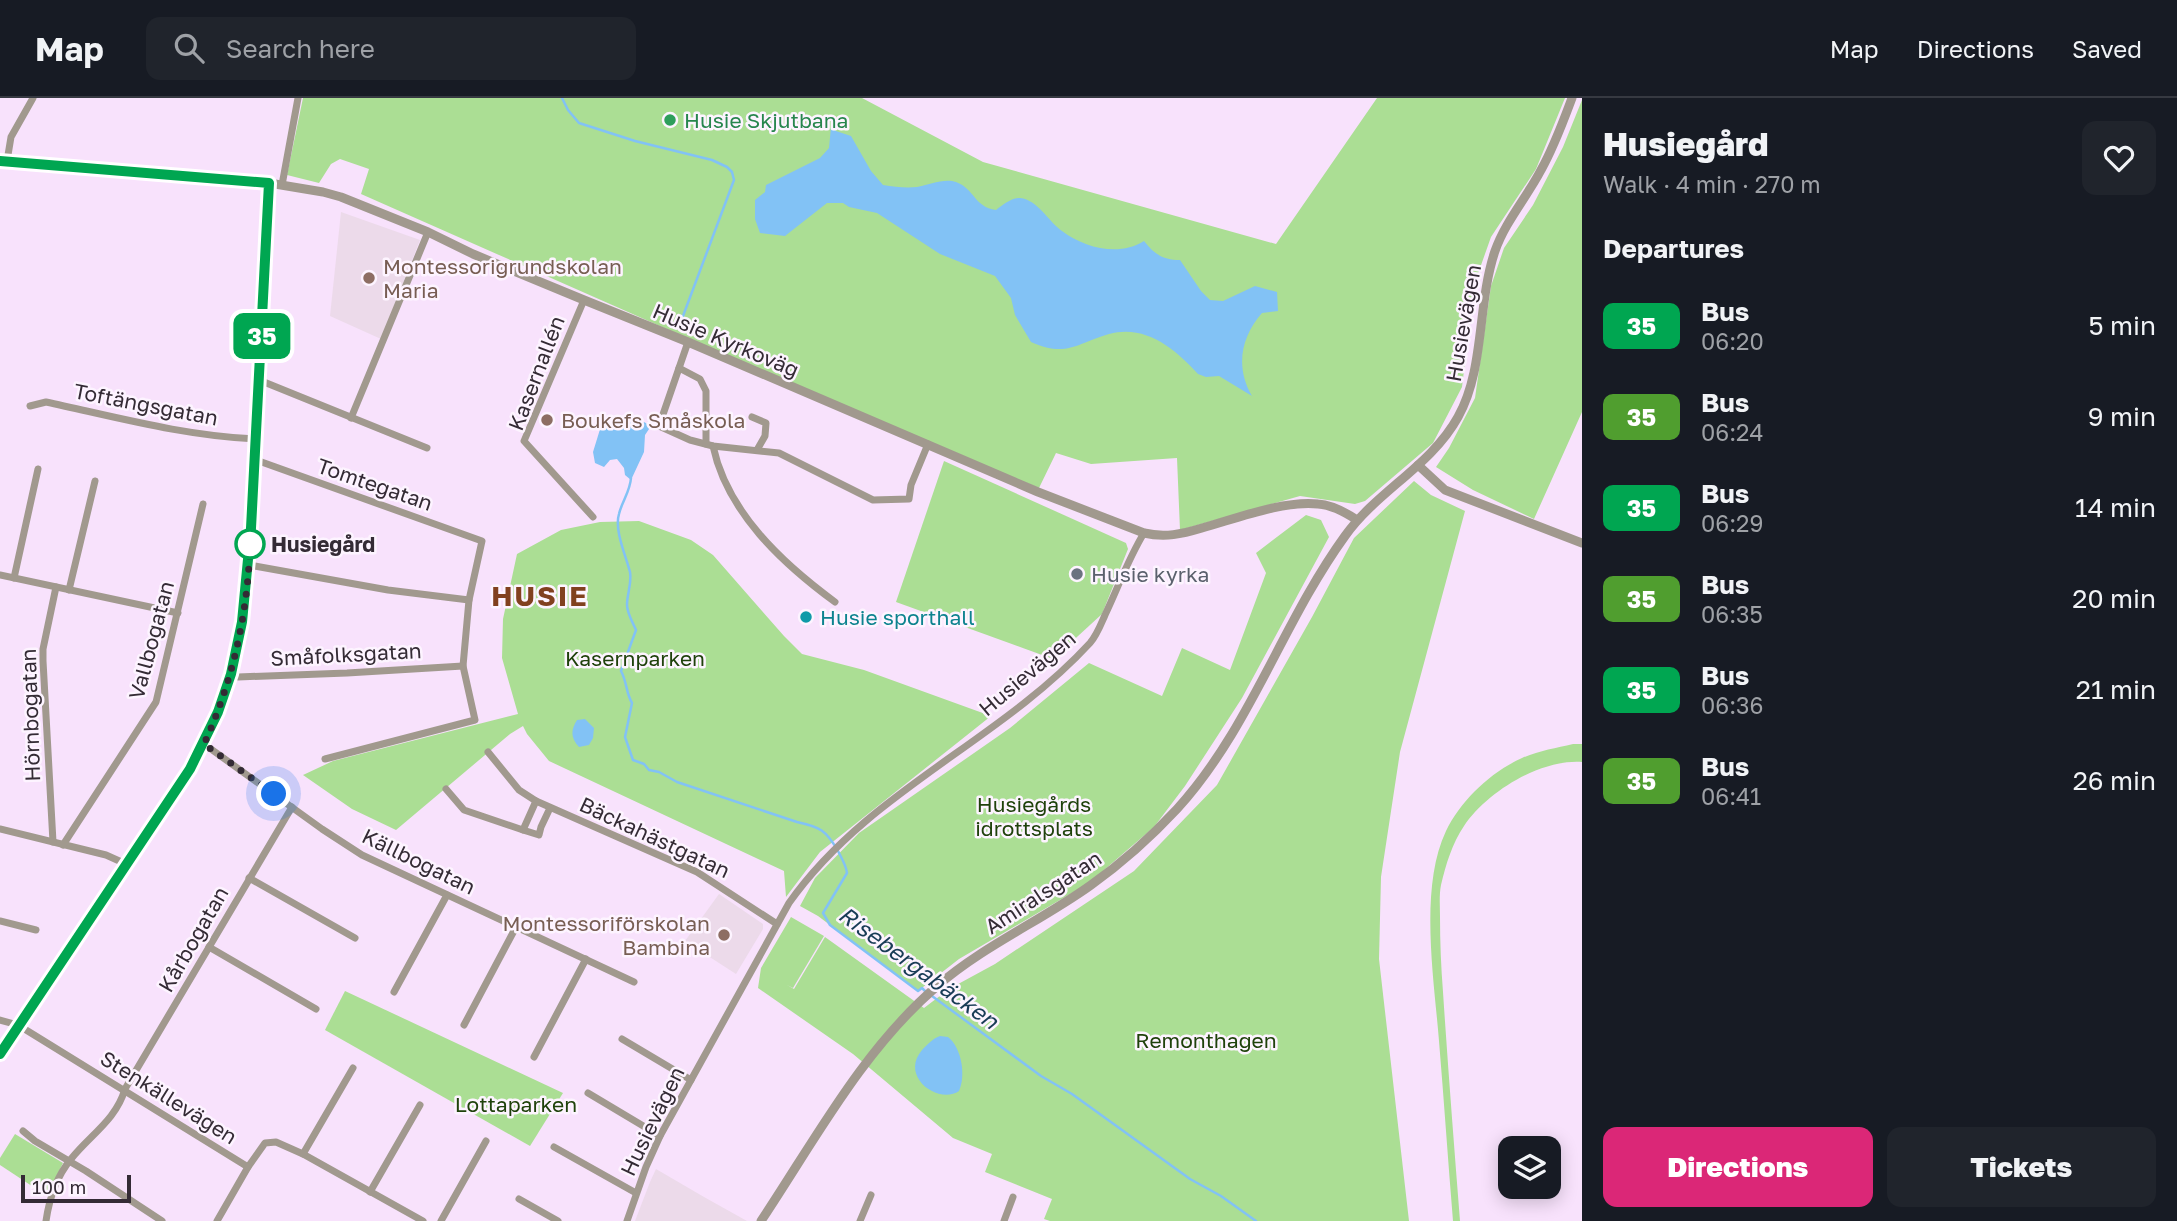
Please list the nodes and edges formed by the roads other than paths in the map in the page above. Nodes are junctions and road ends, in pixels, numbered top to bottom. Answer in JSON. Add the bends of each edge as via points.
{"nodes":[{"id":1,"x":33,"y":98,"type":"edge"},
{"id":2,"x":298,"y":98,"type":"edge"},
{"id":3,"x":1572,"y":98,"type":"edge"},
{"id":4,"x":4,"y":161,"type":"edge"},
{"id":5,"x":269,"y":183,"type":"junction"},
{"id":6,"x":282,"y":185,"type":"junction"},
{"id":7,"x":428,"y":232,"type":"junction"},
{"id":8,"x":583,"y":300,"type":"junction"},
{"id":9,"x":688,"y":342,"type":"junction"},
{"id":10,"x":679,"y":368,"type":"junction"},
{"id":11,"x":259,"y":380,"type":"junction"},
{"id":12,"x":30,"y":405,"type":"dead end"},
{"id":13,"x":752,"y":417,"type":"dead end"},
{"id":14,"x":351,"y":418,"type":"junction"},
{"id":15,"x":257,"y":439,"type":"junction"},
{"id":16,"x":928,"y":444,"type":"junction"},
{"id":17,"x":709,"y":445,"type":"junction"},
{"id":18,"x":427,"y":448,"type":"dead end"},
{"id":19,"x":757,"y":450,"type":"junction"},
{"id":20,"x":256,"y":460,"type":"junction"},
{"id":21,"x":1418,"y":466,"type":"junction"},
{"id":22,"x":38,"y":469,"type":"dead end"},
{"id":23,"x":95,"y":481,"type":"dead end"},
{"id":24,"x":203,"y":504,"type":"dead end"},
{"id":25,"x":593,"y":517,"type":"dead end"},
{"id":26,"x":1357,"y":520,"type":"junction"},
{"id":27,"x":1144,"y":533,"type":"junction"},
{"id":28,"x":1582,"y":543,"type":"edge"},
{"id":29,"x":249,"y":565,"type":"junction"},
{"id":30,"x":0,"y":575,"type":"edge"},
{"id":31,"x":14,"y":578,"type":"junction"},
{"id":32,"x":56,"y":587,"type":"junction"},
{"id":33,"x":69,"y":590,"type":"junction"},
{"id":34,"x":469,"y":600,"type":"junction"},
{"id":35,"x":835,"y":602,"type":"dead end"},
{"id":36,"x":178,"y":612,"type":"junction"},
{"id":37,"x":463,"y":666,"type":"junction"},
{"id":38,"x":231,"y":674,"type":"junction"},
{"id":39,"x":204,"y":744,"type":"junction"},
{"id":40,"x":488,"y":752,"type":"dead end"},
{"id":41,"x":325,"y":760,"type":"dead end"},
{"id":42,"x":446,"y":789,"type":"dead end"},
{"id":43,"x":536,"y":801,"type":"junction"},
{"id":44,"x":292,"y":807,"type":"junction"},
{"id":45,"x":550,"y":808,"type":"junction"},
{"id":46,"x":0,"y":829,"type":"edge"},
{"id":47,"x":523,"y":830,"type":"junction"},
{"id":48,"x":53,"y":842,"type":"junction"},
{"id":49,"x":63,"y":845,"type":"junction"},
{"id":50,"x":126,"y":864,"type":"junction"},
{"id":51,"x":249,"y":878,"type":"junction"},
{"id":52,"x":447,"y":895,"type":"junction"},
{"id":53,"x":0,"y":920,"type":"edge"},
{"id":54,"x":777,"y":924,"type":"junction"},
{"id":55,"x":516,"y":927,"type":"junction"},
{"id":56,"x":36,"y":930,"type":"dead end"},
{"id":57,"x":355,"y":939,"type":"dead end"},
{"id":58,"x":209,"y":947,"type":"junction"},
{"id":59,"x":586,"y":959,"type":"junction"},
{"id":60,"x":634,"y":982,"type":"dead end"},
{"id":61,"x":394,"y":992,"type":"dead end"},
{"id":62,"x":316,"y":1009,"type":"dead end"},
{"id":63,"x":0,"y":1020,"type":"edge"},
{"id":64,"x":18,"y":1025,"type":"junction"},
{"id":65,"x":464,"y":1025,"type":"dead end"},
{"id":66,"x":622,"y":1040,"type":"dead end"},
{"id":67,"x":0,"y":1054,"type":"edge"},
{"id":68,"x":534,"y":1057,"type":"dead end"},
{"id":69,"x":354,"y":1068,"type":"dead end"},
{"id":70,"x":691,"y":1080,"type":"junction"},
{"id":71,"x":125,"y":1089,"type":"junction"},
{"id":72,"x":588,"y":1093,"type":"dead end"},
{"id":73,"x":420,"y":1105,"type":"dead end"},
{"id":74,"x":23,"y":1131,"type":"dead end"},
{"id":75,"x":660,"y":1136,"type":"junction"},
{"id":76,"x":486,"y":1141,"type":"dead end"},
{"id":77,"x":554,"y":1147,"type":"dead end"},
{"id":78,"x":303,"y":1154,"type":"junction"},
{"id":79,"x":69,"y":1161,"type":"junction"},
{"id":80,"x":248,"y":1167,"type":"junction"},
{"id":81,"x":370,"y":1192,"type":"junction"},
{"id":82,"x":636,"y":1193,"type":"junction"},
{"id":83,"x":871,"y":1195,"type":"dead end"},
{"id":84,"x":1013,"y":1197,"type":"dead end"},
{"id":85,"x":519,"y":1199,"type":"dead end"},
{"id":86,"x":46,"y":1221,"type":"edge"},
{"id":87,"x":162,"y":1221,"type":"edge"},
{"id":88,"x":217,"y":1221,"type":"edge"},
{"id":89,"x":423,"y":1221,"type":"edge"},
{"id":90,"x":441,"y":1221,"type":"edge"},
{"id":91,"x":558,"y":1221,"type":"edge"},
{"id":92,"x":627,"y":1221,"type":"edge"},
{"id":93,"x":762,"y":1221,"type":"edge"},
{"id":94,"x":860,"y":1221,"type":"edge"},
{"id":95,"x":1003,"y":1221,"type":"edge"}],
"edges":[{"from":1,"to":4,"type":"street","via":[[11,137]]},
{"from":2,"to":6,"type":"street"},
{"from":3,"to":21,"type":"street","name":"Husievägen","via":[[1542,170],[1496,247],[1465,403],[1450,430]]},
{"from":4,"to":5,"type":"street","name":"Husie Kyrkoväg"},
{"from":5,"to":6,"type":"street","name":"Husie Kyrkoväg"},
{"from":5,"to":11,"type":"street"},
{"from":6,"to":7,"type":"street","name":"Husie Kyrkoväg","via":[[341,197]]},
{"from":7,"to":8,"type":"street","name":"Husie Kyrkoväg"},
{"from":7,"to":14,"type":"street"},
{"from":8,"to":9,"type":"street","name":"Husie Kyrkoväg"},
{"from":8,"to":25,"type":"street","name":"Kasernallén","via":[[524,441]]},
{"from":9,"to":10,"type":"street"},
{"from":9,"to":16,"type":"street","name":"Husie Kyrkoväg"},
{"from":10,"to":17,"type":"street","via":[[699,379],[706,391]]},
{"from":10,"to":17,"type":"street","via":[[659,426]]},
{"from":11,"to":14,"type":"street"},
{"from":11,"to":15,"type":"street"},
{"from":12,"to":15,"type":"street","name":"Toftängsgatan","via":[[46,402],[185,432]]},
{"from":13,"to":19,"type":"street","via":[[766,423]]},
{"from":14,"to":18,"type":"street"},
{"from":15,"to":20,"type":"street"},
{"from":16,"to":19,"type":"street","via":[[909,499],[873,500],[779,453]]},
{"from":16,"to":27,"type":"street","name":"Husie Kyrkoväg"},
{"from":17,"to":19,"type":"street"},
{"from":17,"to":35,"type":"street","via":[[718,469],[756,531]]},
{"from":20,"to":29,"type":"street"},
{"from":20,"to":34,"type":"street","name":"Tomtegatan","via":[[482,541]]},
{"from":21,"to":26,"type":"street","name":"Husievägen"},
{"from":21,"to":28,"type":"street","via":[[1445,489]]},
{"from":22,"to":31,"type":"street"},
{"from":23,"to":33,"type":"street"},
{"from":24,"to":36,"type":"street","name":"Vallbogatan"},
{"from":26,"to":27,"type":"street","via":[[1336,508],[1306,503],[1176,535]]},
{"from":26,"to":93,"type":"street","name":"Amiralsgatan","via":[[1317,579],[1235,729],[1197,786],[1131,854],[1091,886],[969,962],[915,1007],[879,1045]]},
{"from":27,"to":54,"type":"street","name":"Husievägen","via":[[1093,640],[1011,714],[844,839],[804,882]]},
{"from":29,"to":34,"type":"street"},
{"from":29,"to":38,"type":"street"},
{"from":30,"to":31,"type":"street"},
{"from":31,"to":32,"type":"street"},
{"from":32,"to":33,"type":"street"},
{"from":32,"to":48,"type":"street","name":"Hörnbogatan","via":[[43,649]]},
{"from":33,"to":36,"type":"street"},
{"from":34,"to":37,"type":"street"},
{"from":36,"to":49,"type":"street","name":"Vallbogatan","via":[[156,702]]},
{"from":37,"to":38,"type":"street","name":"Småfolksgatan"},
{"from":37,"to":41,"type":"street","via":[[475,720]]},
{"from":38,"to":39,"type":"street"},
{"from":39,"to":44,"type":"street","name":"Källbogatan"},
{"from":39,"to":50,"type":"street"},
{"from":40,"to":43,"type":"street","name":"Bäckahästgatan","via":[[519,790]]},
{"from":42,"to":47,"type":"street","via":[[464,810]]},
{"from":43,"to":45,"type":"street","name":"Bäckahästgatan"},
{"from":43,"to":47,"type":"street"},
{"from":44,"to":51,"type":"street","name":"Kårbogatan"},
{"from":44,"to":52,"type":"street","name":"Källbogatan","via":[[362,855]]},
{"from":45,"to":47,"type":"street","name":"Bäckahästgatan","via":[[540,835]]},
{"from":45,"to":54,"type":"street","name":"Bäckahästgatan","via":[[697,872]]},
{"from":46,"to":48,"type":"street"},
{"from":48,"to":49,"type":"street"},
{"from":49,"to":50,"type":"street"},
{"from":50,"to":64,"type":"street"},
{"from":51,"to":57,"type":"street"},
{"from":51,"to":58,"type":"street","name":"Kårbogatan"},
{"from":52,"to":55,"type":"street","name":"Källbogatan"},
{"from":52,"to":61,"type":"street"},
{"from":53,"to":56,"type":"street"},
{"from":54,"to":70,"type":"street","name":"Husievägen"},
{"from":55,"to":59,"type":"street","name":"Källbogatan"},
{"from":55,"to":65,"type":"street"},
{"from":58,"to":62,"type":"street"},
{"from":58,"to":71,"type":"street","name":"Kårbogatan"},
{"from":59,"to":60,"type":"street","name":"Källbogatan"},
{"from":59,"to":68,"type":"street"},
{"from":63,"to":64,"type":"street","name":"Stenkällevägen"},
{"from":64,"to":67,"type":"street"},
{"from":64,"to":71,"type":"street","name":"Stenkällevägen"},
{"from":66,"to":70,"type":"street"},
{"from":69,"to":78,"type":"street"},
{"from":70,"to":75,"type":"street","name":"Husievägen"},
{"from":71,"to":79,"type":"street","name":"Kårbogatan","via":[[110,1119]]},
{"from":71,"to":80,"type":"street","name":"Stenkällevägen"},
{"from":72,"to":75,"type":"street"},
{"from":73,"to":81,"type":"street"},
{"from":74,"to":79,"type":"street"},
{"from":75,"to":82,"type":"street","name":"Husievägen"},
{"from":76,"to":90,"type":"street"},
{"from":77,"to":82,"type":"street"},
{"from":78,"to":80,"type":"street","name":"Stenkällevägen","via":[[271,1142],[261,1146]]},
{"from":78,"to":81,"type":"street","name":"Stenkällevägen"},
{"from":79,"to":86,"type":"street","name":"Kårbogatan","via":[[49,1202]]},
{"from":79,"to":87,"type":"street"},
{"from":80,"to":88,"type":"street"},
{"from":81,"to":89,"type":"street","name":"Stenkällevägen"},
{"from":82,"to":92,"type":"street","name":"Husievägen"},
{"from":83,"to":94,"type":"street"},
{"from":84,"to":95,"type":"street"},
{"from":85,"to":91,"type":"street"}]}
